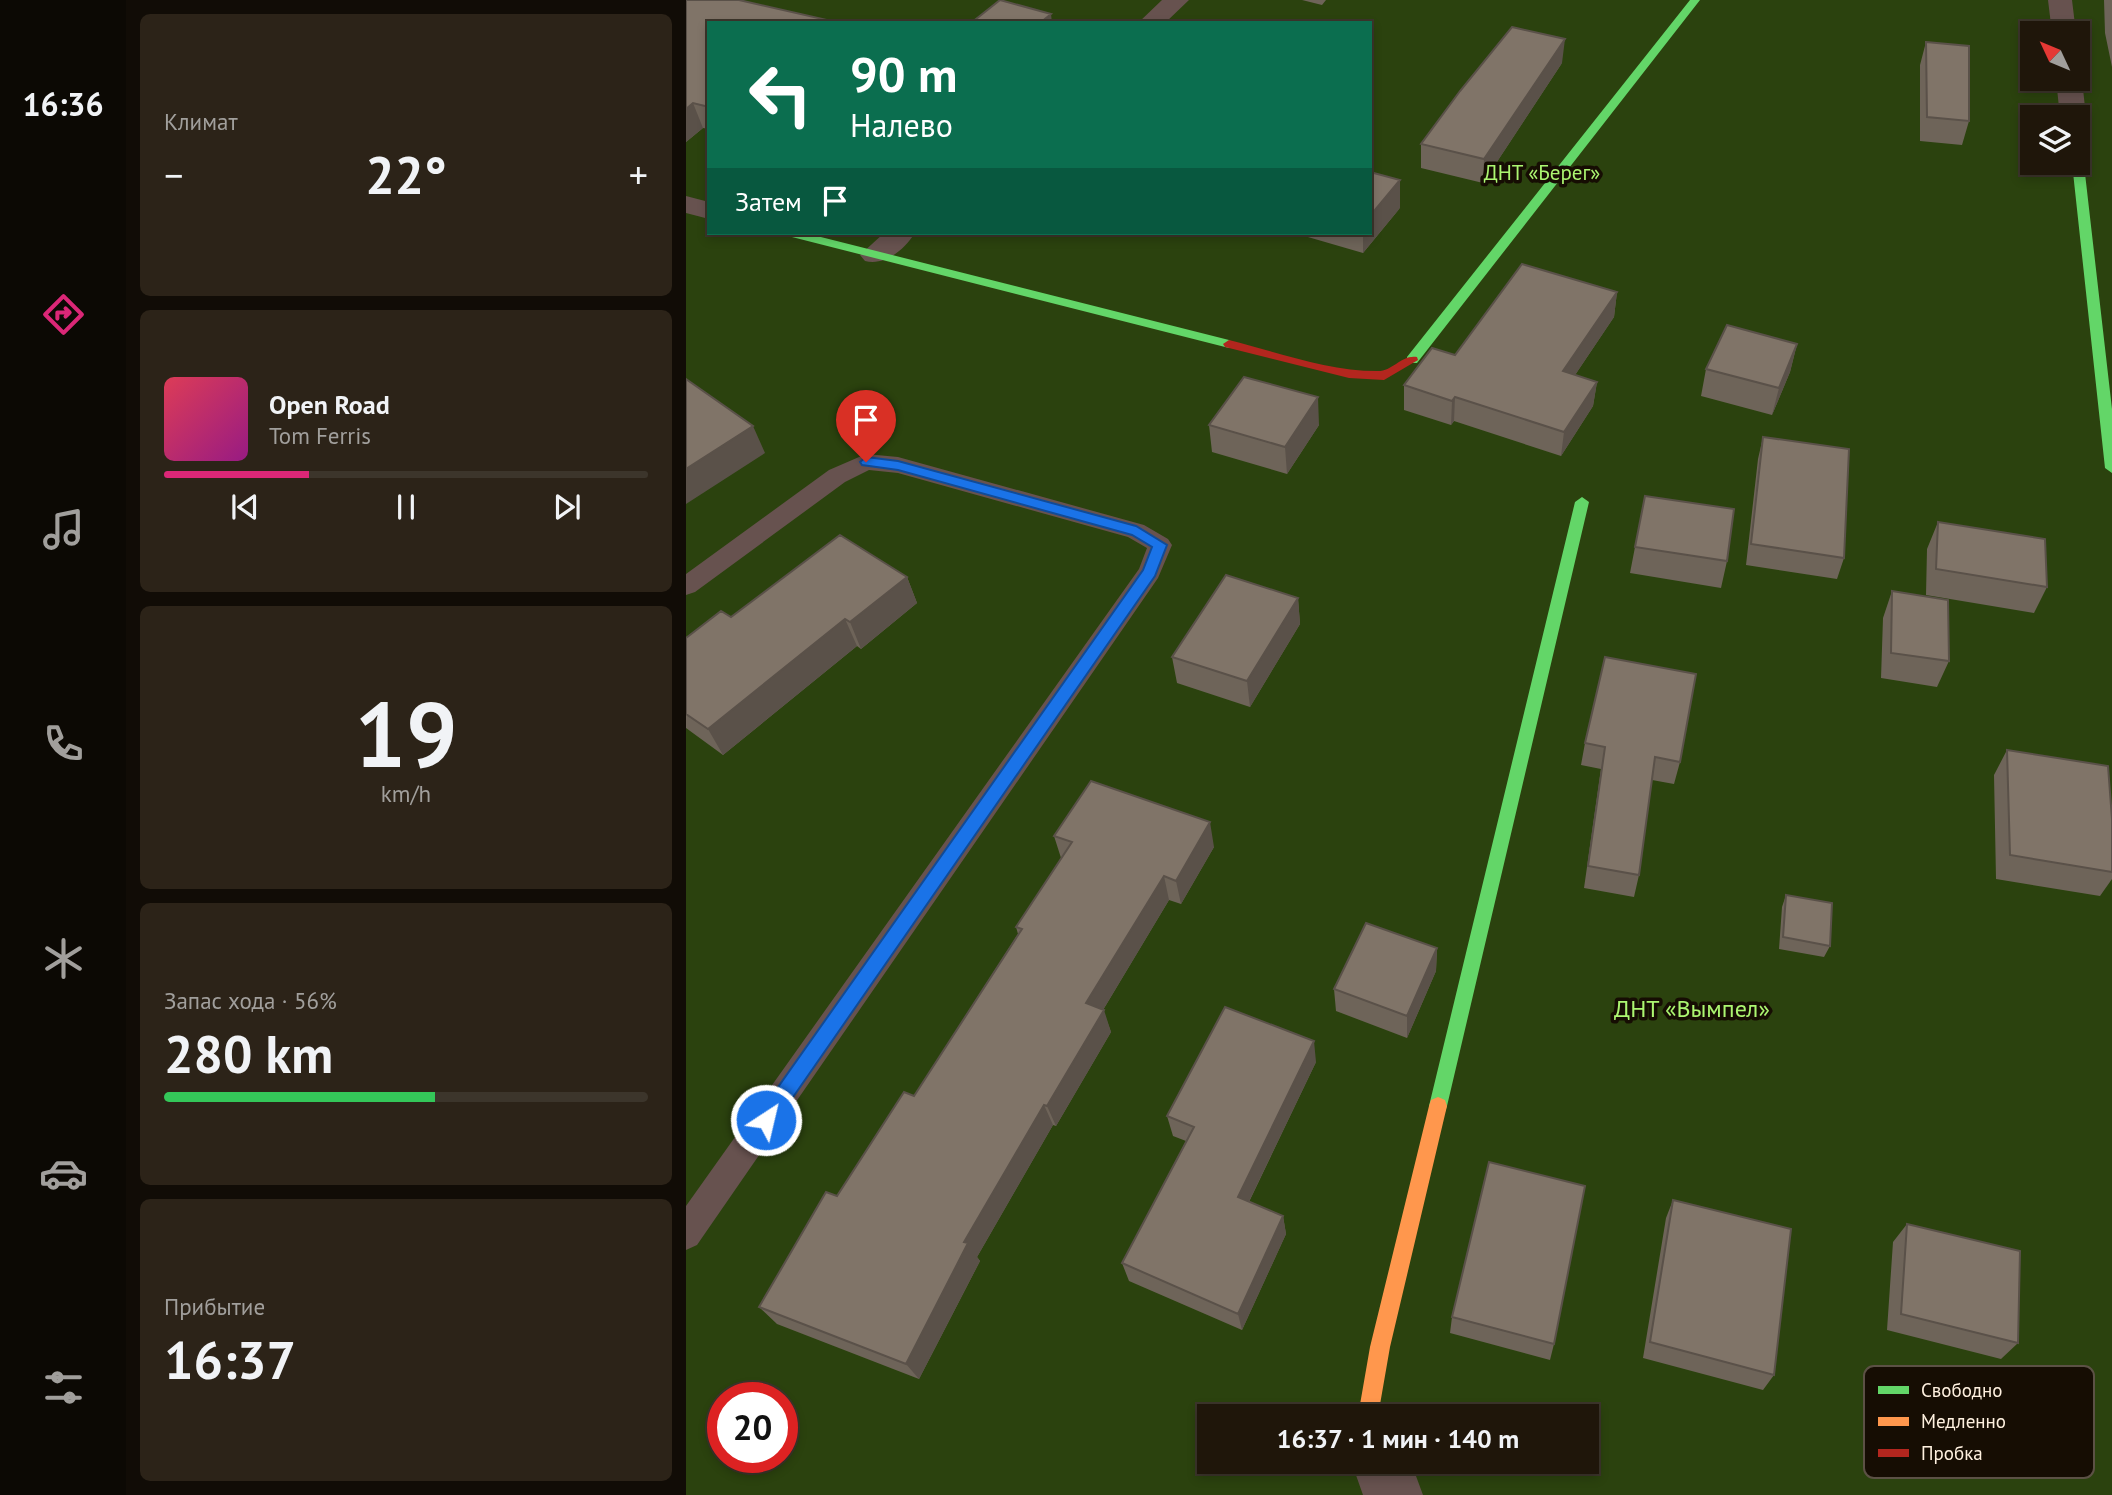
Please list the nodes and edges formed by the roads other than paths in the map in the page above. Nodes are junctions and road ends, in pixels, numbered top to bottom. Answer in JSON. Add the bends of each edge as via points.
{"nodes":[{"id":1,"x":1177,"y":0,"type":"edge"},
{"id":2,"x":1695,"y":0,"type":"edge"},
{"id":3,"x":2060,"y":0,"type":"edge"},
{"id":4,"x":1152,"y":21,"type":"edge"},
{"id":5,"x":2063,"y":21,"type":"edge"},
{"id":6,"x":2079,"y":175,"type":"edge"},
{"id":7,"x":686,"y":205,"type":"edge"},
{"id":8,"x":707,"y":210,"type":"edge"},
{"id":9,"x":799,"y":235,"type":"edge"},
{"id":10,"x":899,"y":235,"type":"edge"},
{"id":11,"x":874,"y":255,"type":"junction"},
{"id":12,"x":2112,"y":468,"type":"edge"},
{"id":13,"x":1582,"y":502,"type":"dead end"},
{"id":14,"x":686,"y":586,"type":"edge"},
{"id":15,"x":686,"y":1234,"type":"edge"},
{"id":16,"x":1370,"y":1404,"type":"edge"},
{"id":17,"x":1381,"y":1474,"type":"edge"},
{"id":18,"x":1397,"y":1495,"type":"edge"}],
"edges":[{"from":1,"to":4,"type":"street"},
{"from":2,"to":11,"type":"street","via":[[1411,361],[1384,376],[1349,374]]},
{"from":3,"to":5,"type":"street"},
{"from":6,"to":12,"type":"street"},
{"from":7,"to":8,"type":"street"},
{"from":9,"to":11,"type":"street"},
{"from":10,"to":11,"type":"street"},
{"from":13,"to":16,"type":"street"},
{"from":14,"to":15,"type":"lane","via":[[837,476],[866,462],[898,465],[1136,531],[1160,545],[1150,572]]},
{"from":17,"to":18,"type":"street","via":[[1386,1488]]}]}
